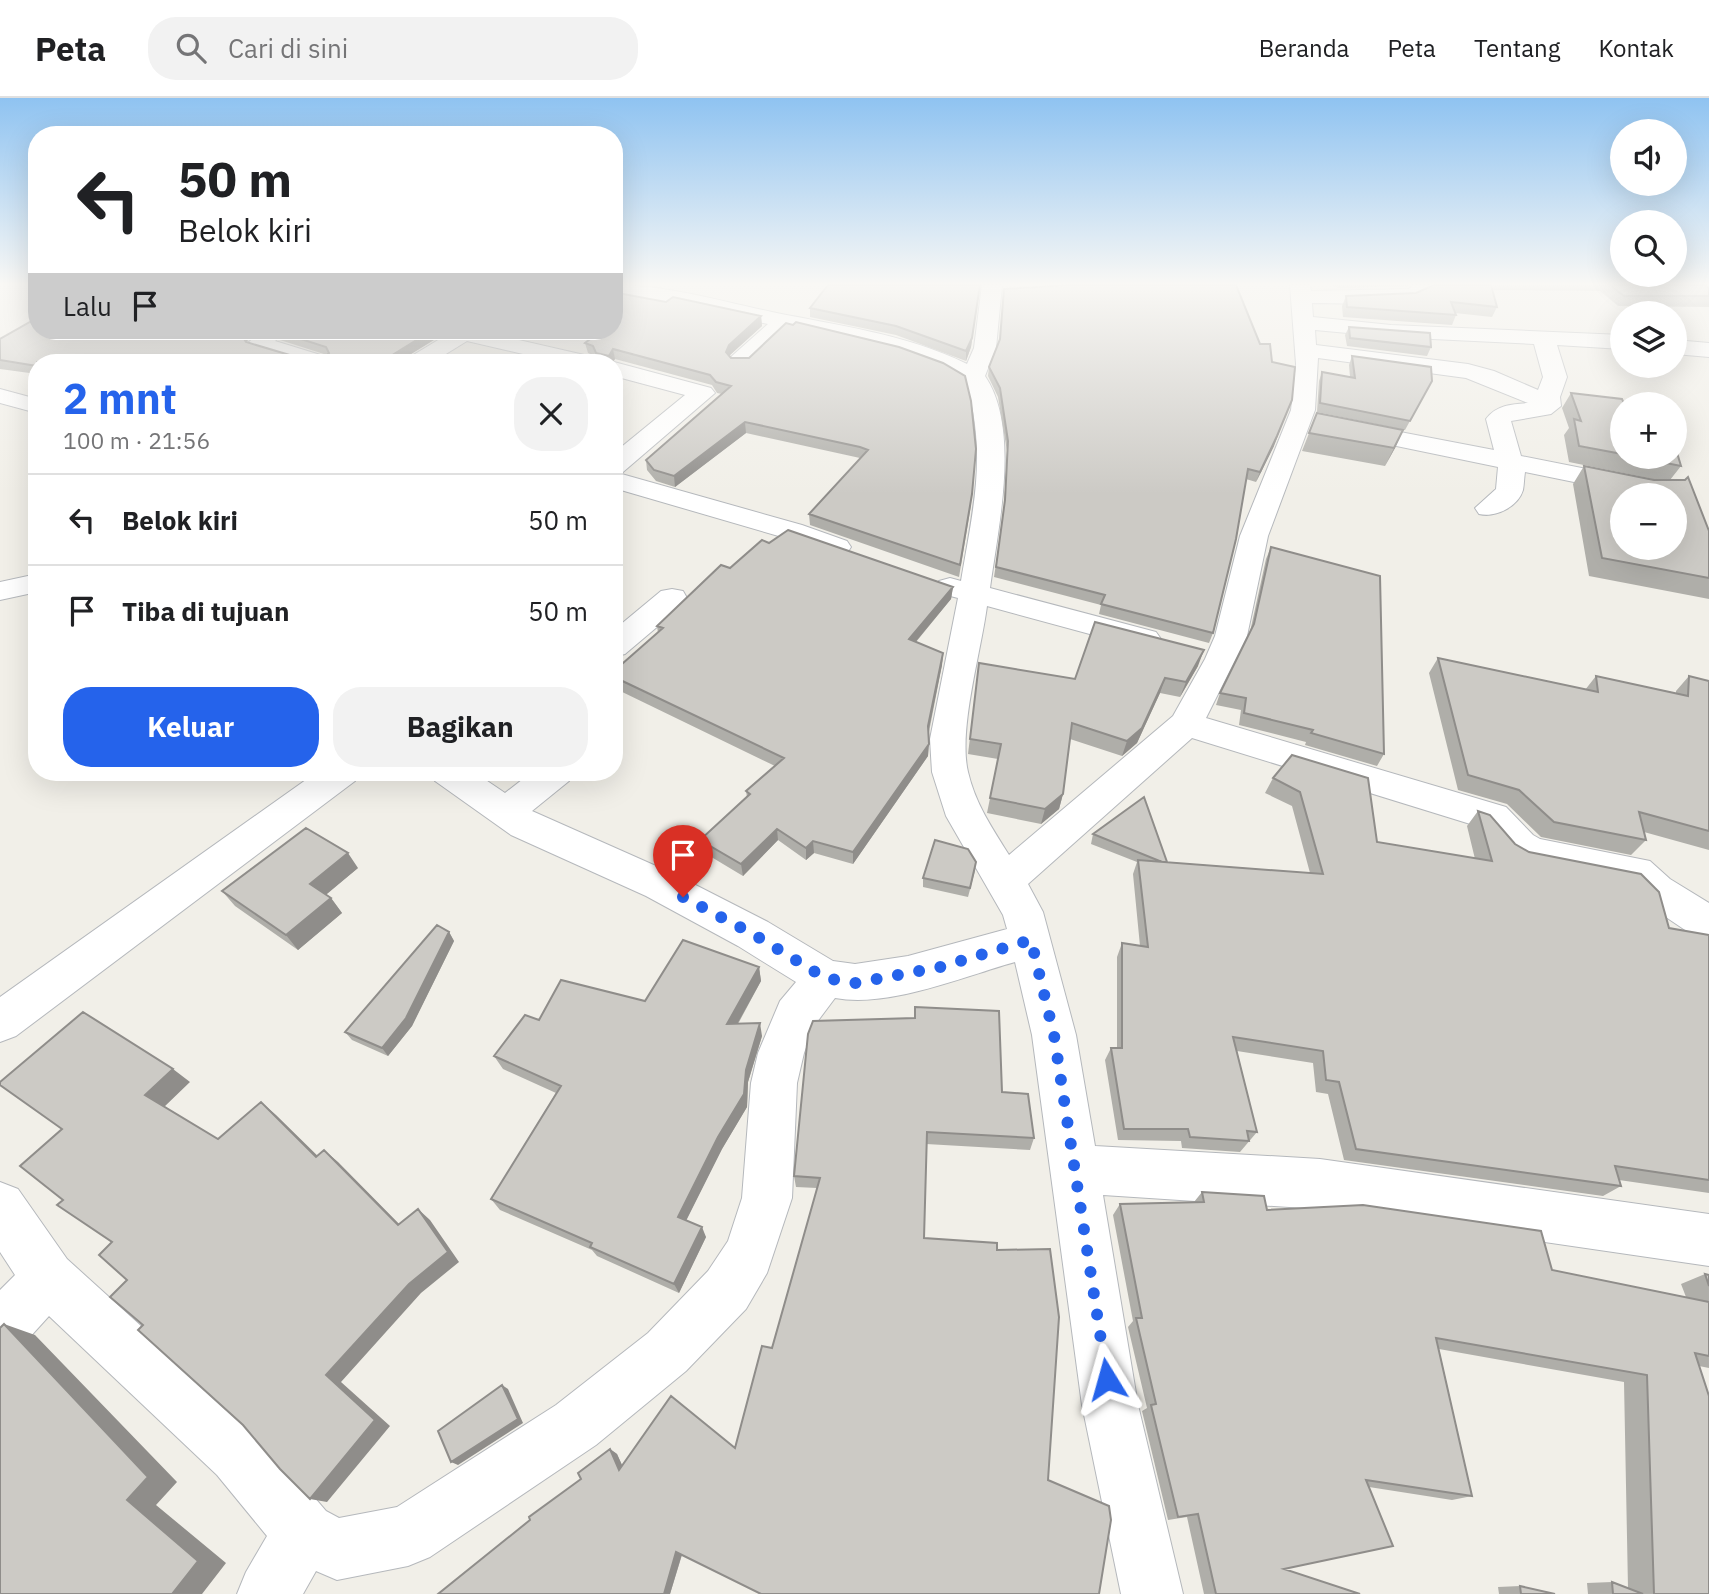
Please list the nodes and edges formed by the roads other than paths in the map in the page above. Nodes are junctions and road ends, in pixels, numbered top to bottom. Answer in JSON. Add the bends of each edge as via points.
{"nodes":[{"id":1,"x":747,"y":355,"type":"edge"},
{"id":2,"x":928,"y":355,"type":"edge"},
{"id":3,"x":982,"y":355,"type":"edge"},
{"id":4,"x":1303,"y":355,"type":"edge"},
{"id":5,"x":1421,"y":355,"type":"edge"},
{"id":6,"x":1548,"y":355,"type":"edge"},
{"id":7,"x":740,"y":361,"type":"edge"},
{"id":8,"x":623,"y":371,"type":"edge"},
{"id":9,"x":973,"y":376,"type":"junction"},
{"id":10,"x":0,"y":396,"type":"edge"},
{"id":11,"x":1547,"y":403,"type":"junction"},
{"id":12,"x":28,"y":404,"type":"edge"},
{"id":13,"x":1300,"y":419,"type":"junction"},
{"id":14,"x":623,"y":459,"type":"edge"},
{"id":15,"x":1508,"y":460,"type":"junction"},
{"id":16,"x":623,"y":483,"type":"edge"},
{"id":17,"x":1621,"y":483,"type":"edge"},
{"id":18,"x":1489,"y":508,"type":"dead end"},
{"id":19,"x":857,"y":555,"type":"edge"},
{"id":20,"x":922,"y":578,"type":"edge"},
{"id":21,"x":28,"y":585,"type":"edge"},
{"id":22,"x":0,"y":591,"type":"edge"},
{"id":23,"x":973,"y":594,"type":"junction"},
{"id":24,"x":672,"y":598,"type":"dead end"},
{"id":25,"x":626,"y":622,"type":"edge"},
{"id":26,"x":1197,"y":652,"type":"junction"},
{"id":27,"x":1186,"y":724,"type":"junction"},
{"id":28,"x":330,"y":781,"type":"edge"},
{"id":29,"x":461,"y":781,"type":"edge"},
{"id":30,"x":545,"y":781,"type":"edge"},
{"id":31,"x":505,"y":813,"type":"junction"},
{"id":32,"x":1006,"y":880,"type":"junction"},
{"id":33,"x":1709,"y":924,"type":"edge"},
{"id":34,"x":1031,"y":940,"type":"junction"},
{"id":35,"x":825,"y":978,"type":"junction"},
{"id":36,"x":0,"y":1022,"type":"edge"},
{"id":37,"x":1075,"y":1169,"type":"junction"},
{"id":38,"x":0,"y":1207,"type":"edge"},
{"id":39,"x":1709,"y":1240,"type":"edge"},
{"id":40,"x":48,"y":1278,"type":"junction"},
{"id":41,"x":0,"y":1329,"type":"edge"},
{"id":42,"x":304,"y":1533,"type":"junction"},
{"id":43,"x":268,"y":1594,"type":"edge"},
{"id":44,"x":1152,"y":1594,"type":"edge"}],
"edges":[{"from":1,"to":7,"type":"street"},
{"from":2,"to":9,"type":"street"},
{"from":3,"to":9,"type":"street"},
{"from":4,"to":13,"type":"street"},
{"from":5,"to":11,"type":"street"},
{"from":6,"to":11,"type":"street","via":[[1555,377]]},
{"from":8,"to":14,"type":"street","via":[[704,393]]},
{"from":9,"to":23,"type":"street","via":[[988,416],[992,474]]},
{"from":10,"to":12,"type":"street"},
{"from":11,"to":15,"type":"street","via":[[1547,409],[1506,412],[1498,419]]},
{"from":13,"to":15,"type":"street"},
{"from":13,"to":26,"type":"street","via":[[1254,536],[1231,636]]},
{"from":15,"to":17,"type":"street"},
{"from":15,"to":18,"type":"street","via":[[1512,472],[1509,492]]},
{"from":16,"to":19,"type":"street","via":[[792,531]]},
{"from":20,"to":23,"type":"street"},
{"from":21,"to":22,"type":"street"},
{"from":23,"to":26,"type":"street"},
{"from":23,"to":32,"type":"street","via":[[947,739],[950,772],[965,816]]},
{"from":24,"to":25,"type":"street"},
{"from":26,"to":27,"type":"street"},
{"from":27,"to":32,"type":"street"},
{"from":27,"to":33,"type":"street","via":[[1493,817],[1532,853],[1636,872]]},
{"from":28,"to":36,"type":"street"},
{"from":29,"to":31,"type":"street"},
{"from":30,"to":31,"type":"street"},
{"from":31,"to":35,"type":"street","via":[[660,885]]},
{"from":32,"to":34,"type":"street"},
{"from":34,"to":35,"type":"street","via":[[895,976],[855,983]]},
{"from":34,"to":37,"type":"street","via":[[1054,1035]]},
{"from":35,"to":42,"type":"street","via":[[796,1015],[781,1053],[774,1083],[766,1198],[749,1255],[727,1290],[667,1352],[576,1425],[408,1535],[337,1549]]},
{"from":37,"to":39,"type":"street","via":[[1320,1184]]},
{"from":37,"to":44,"type":"street","via":[[1110,1405]]},
{"from":38,"to":40,"type":"street"},
{"from":40,"to":41,"type":"street"},
{"from":40,"to":42,"type":"street","via":[[238,1454]]},
{"from":42,"to":43,"type":"street"}]}
